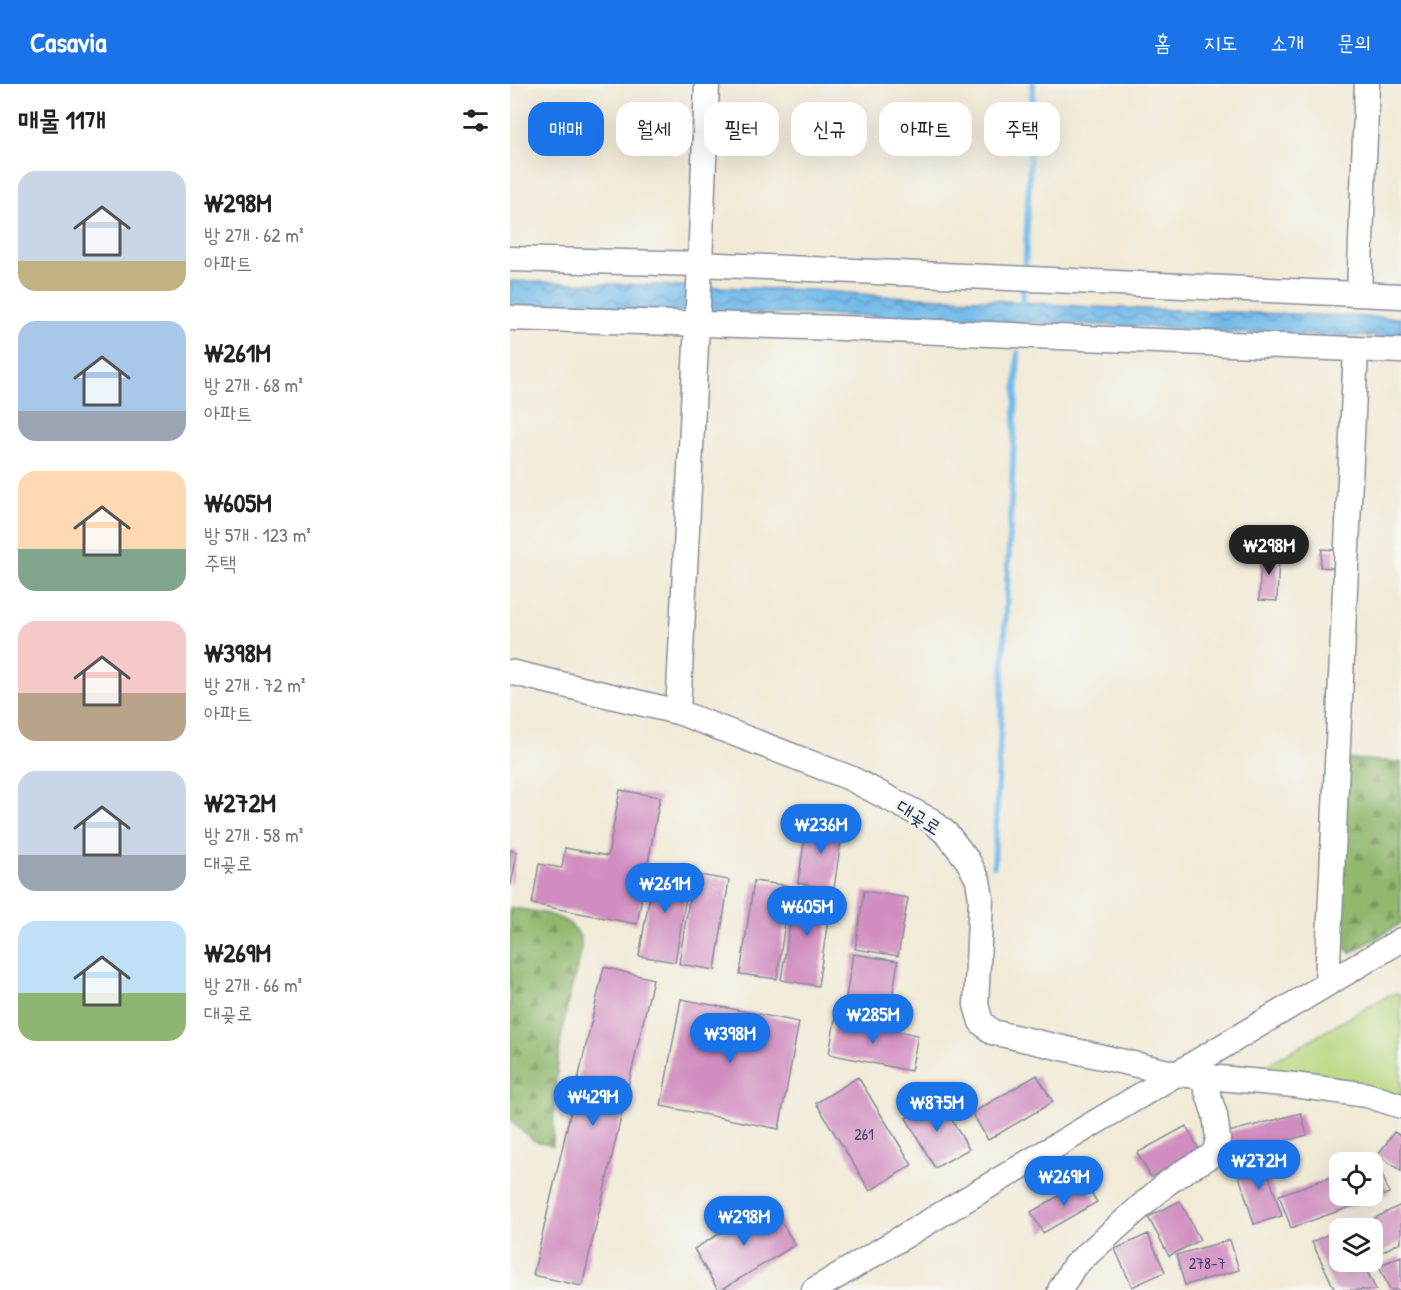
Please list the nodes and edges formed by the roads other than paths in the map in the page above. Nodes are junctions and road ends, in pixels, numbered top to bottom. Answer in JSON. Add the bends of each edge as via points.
{"nodes":[{"id":1,"x":706,"y":84,"type":"edge"},
{"id":2,"x":1367,"y":84,"type":"edge"},
{"id":3,"x":510,"y":260,"type":"edge"},
{"id":4,"x":700,"y":264,"type":"junction"},
{"id":5,"x":1359,"y":294,"type":"junction"},
{"id":6,"x":1401,"y":296,"type":"edge"},
{"id":7,"x":510,"y":318,"type":"edge"},
{"id":8,"x":696,"y":323,"type":"junction"},
{"id":9,"x":1356,"y":349,"type":"junction"},
{"id":10,"x":1401,"y":351,"type":"edge"},
{"id":11,"x":510,"y":672,"type":"edge"},
{"id":12,"x":678,"y":712,"type":"junction"},
{"id":13,"x":1401,"y":940,"type":"edge"},
{"id":14,"x":1327,"y":983,"type":"junction"},
{"id":15,"x":1177,"y":1074,"type":"junction"},
{"id":16,"x":1202,"y":1076,"type":"junction"},
{"id":17,"x":1401,"y":1106,"type":"edge"},
{"id":18,"x":814,"y":1290,"type":"edge"},
{"id":19,"x":1060,"y":1290,"type":"edge"}],
"edges":[{"from":1,"to":4,"type":"street"},
{"from":2,"to":5,"type":"street"},
{"from":3,"to":4,"type":"street"},
{"from":4,"to":5,"type":"street"},
{"from":4,"to":8,"type":"street"},
{"from":5,"to":6,"type":"street"},
{"from":7,"to":8,"type":"street"},
{"from":8,"to":9,"type":"street"},
{"from":8,"to":12,"type":"street"},
{"from":9,"to":10,"type":"street"},
{"from":9,"to":14,"type":"street"},
{"from":11,"to":12,"type":"street","name":"대곶로"},
{"from":12,"to":15,"type":"street","name":"대곶로","via":[[850,778],[932,821],[948,835],[978,880],[981,899],[976,1005],[981,1022],[992,1032]]},
{"from":13,"to":14,"type":"street"},
{"from":14,"to":15,"type":"street"},
{"from":15,"to":16,"type":"street","name":"대곶로"},
{"from":15,"to":18,"type":"street"},
{"from":16,"to":17,"type":"street","name":"대곶로","via":[[1367,1095]]},
{"from":16,"to":19,"type":"street","via":[[1215,1115],[1216,1149],[1166,1184],[1074,1266]]}]}
